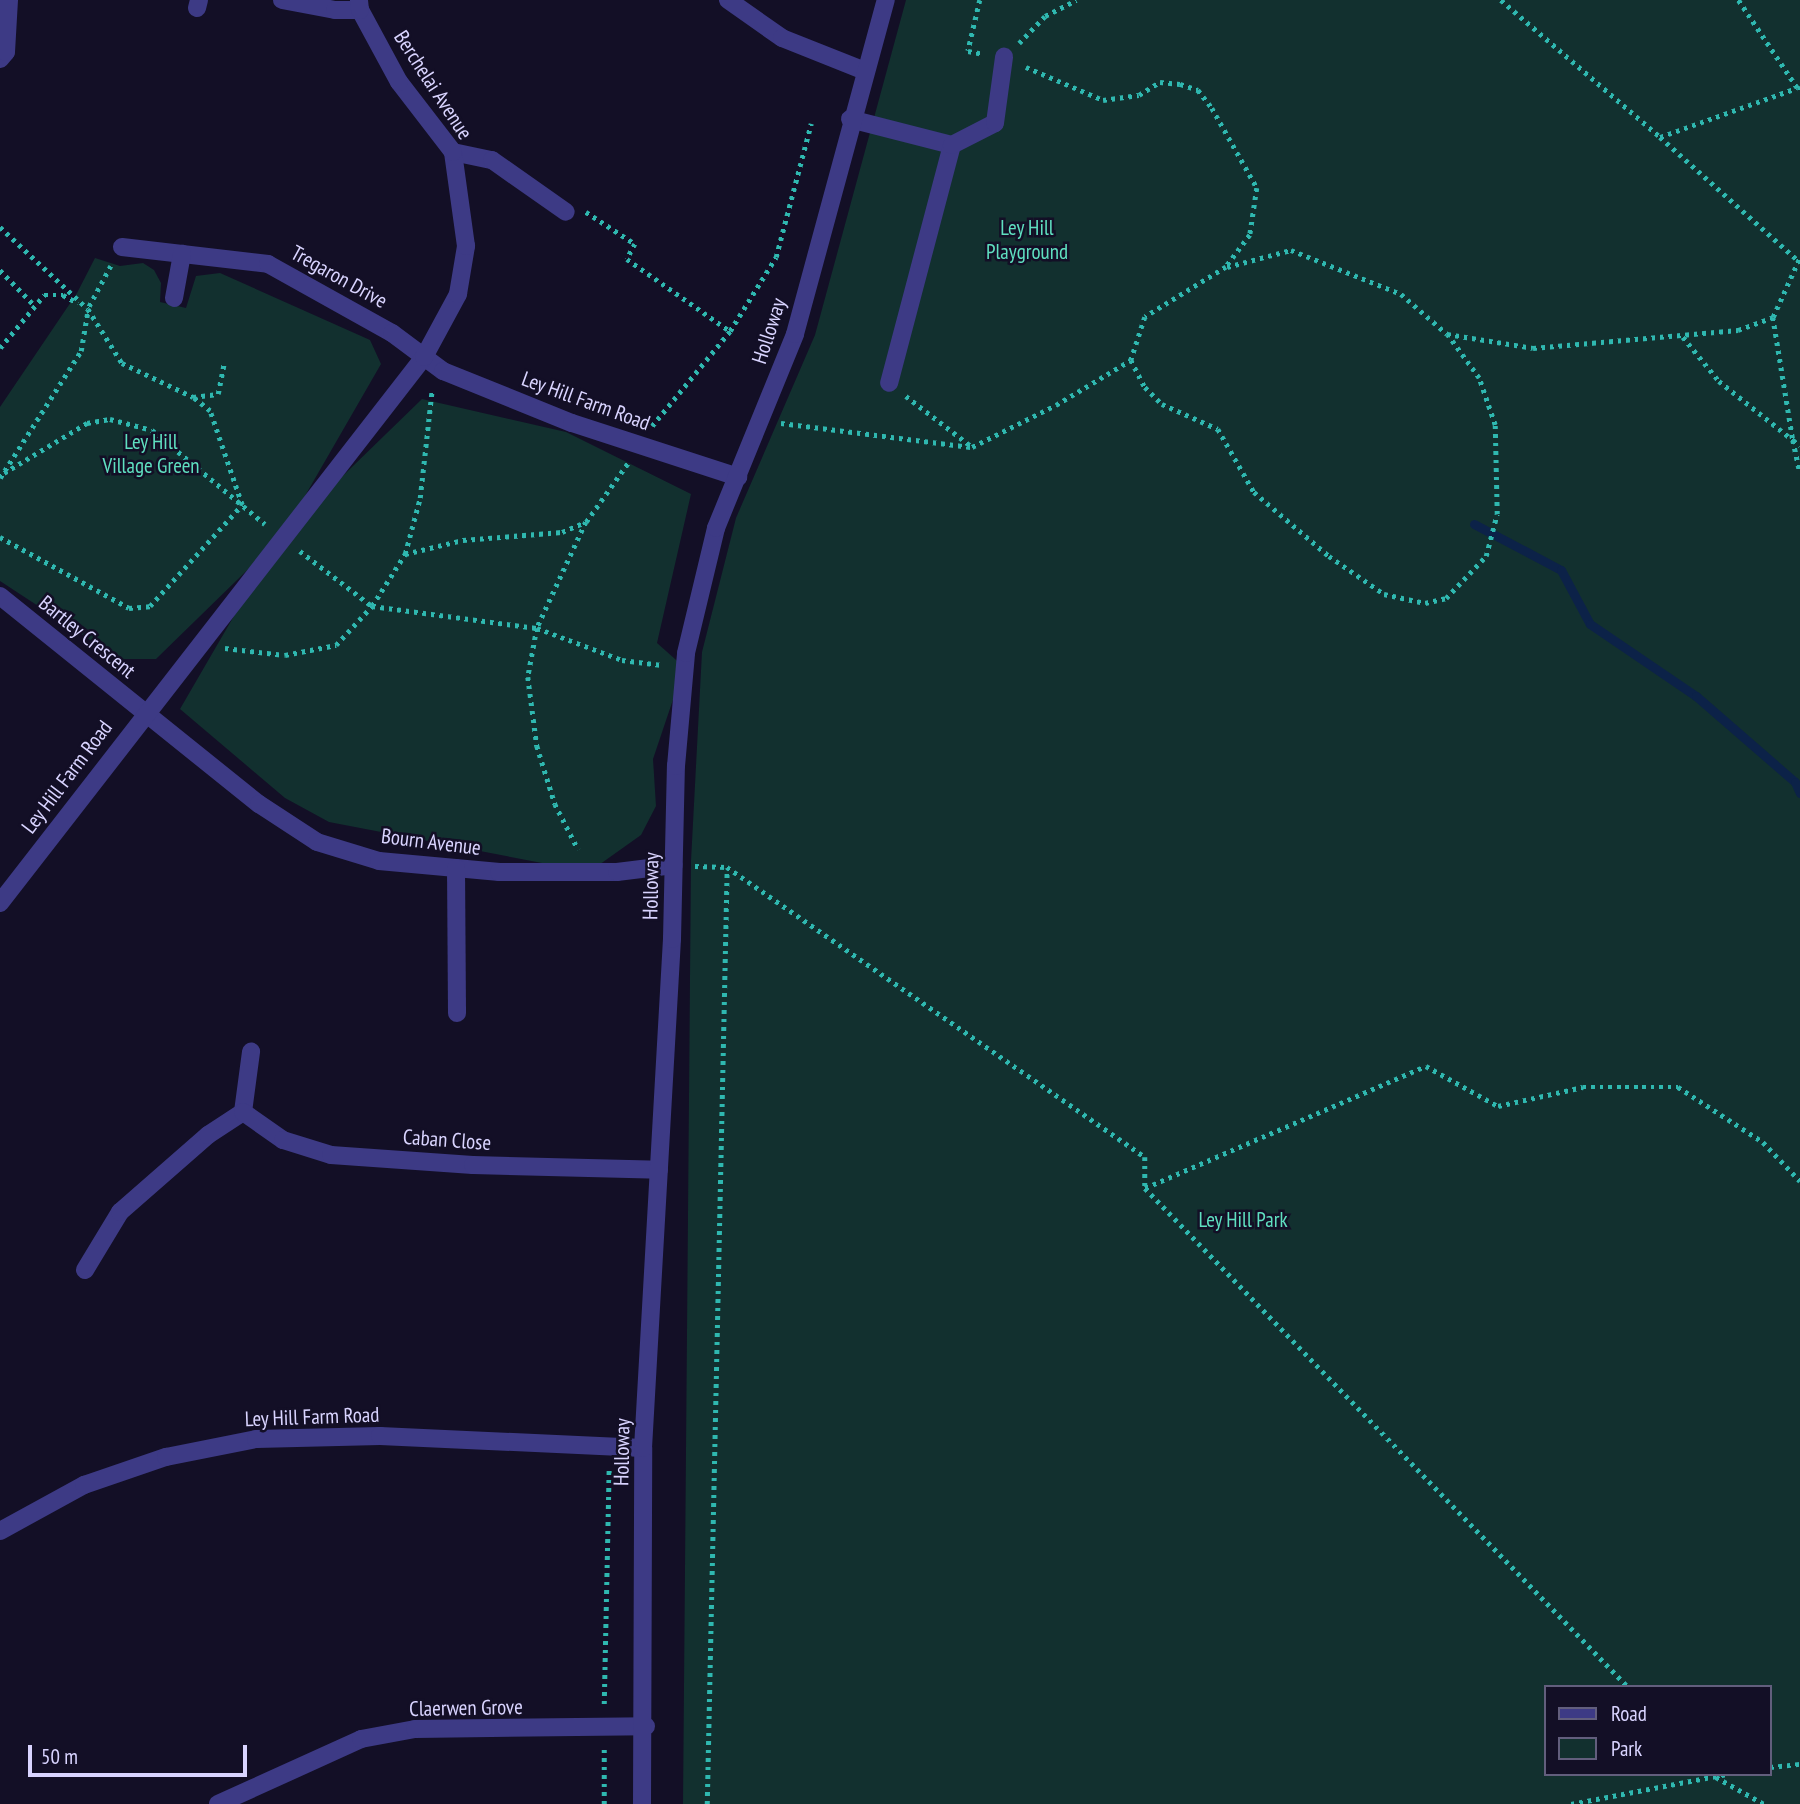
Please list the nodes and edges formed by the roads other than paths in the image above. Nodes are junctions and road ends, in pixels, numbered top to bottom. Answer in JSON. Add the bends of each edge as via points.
{"nodes":[{"id":1,"x":9,"y":0,"type":"edge"},
{"id":2,"x":282,"y":0,"type":"edge"},
{"id":3,"x":728,"y":0,"type":"edge"},
{"id":4,"x":886,"y":0,"type":"edge"},
{"id":5,"x":359,"y":5,"type":"edge"},
{"id":6,"x":1004,"y":58,"type":"road end"},
{"id":7,"x":0,"y":59,"type":"edge"},
{"id":8,"x":865,"y":71,"type":"junction"},
{"id":9,"x":850,"y":119,"type":"junction"},
{"id":10,"x":952,"y":145,"type":"junction"},
{"id":11,"x":453,"y":152,"type":"junction"},
{"id":12,"x":566,"y":212,"type":"road end"},
{"id":13,"x":122,"y":247,"type":"road end"},
{"id":14,"x":182,"y":254,"type":"junction"},
{"id":15,"x":174,"y":298,"type":"dead end"},
{"id":16,"x":424,"y":357,"type":"junction"},
{"id":17,"x":889,"y":383,"type":"road end"},
{"id":18,"x":738,"y":477,"type":"junction"},
{"id":19,"x":280,"y":537,"type":"joint"},
{"id":20,"x":0,"y":597,"type":"edge"},
{"id":21,"x":145,"y":713,"type":"junction"},
{"id":22,"x":674,"y":864,"type":"junction"},
{"id":23,"x":456,"y":868,"type":"junction"},
{"id":24,"x":0,"y":903,"type":"edge"},
{"id":25,"x":457,"y":1013,"type":"dead end"},
{"id":26,"x":251,"y":1052,"type":"dead end"},
{"id":27,"x":243,"y":1112,"type":"junction"},
{"id":28,"x":659,"y":1170,"type":"junction"},
{"id":29,"x":85,"y":1270,"type":"dead end"},
{"id":30,"x":643,"y":1448,"type":"junction"},
{"id":31,"x":0,"y":1531,"type":"edge"},
{"id":32,"x":646,"y":1726,"type":"junction"},
{"id":33,"x":218,"y":1804,"type":"edge"},
{"id":34,"x":642,"y":1804,"type":"edge"}],
"edges":[{"from":1,"to":7,"type":"street","via":[[6,52]]},
{"from":2,"to":5,"type":"street","via":[[335,10]]},
{"from":3,"to":8,"type":"street","via":[[782,38]]},
{"from":4,"to":8,"type":"street","name":"Holloway"},
{"from":5,"to":11,"type":"street","name":"Berchelai Avenue","via":[[399,82]]},
{"from":6,"to":10,"type":"street","via":[[995,122]]},
{"from":8,"to":9,"type":"street","name":"Holloway"},
{"from":9,"to":10,"type":"street"},
{"from":9,"to":18,"type":"street","name":"Holloway","via":[[795,334]]},
{"from":10,"to":17,"type":"street"},
{"from":11,"to":12,"type":"street","via":[[492,160]]},
{"from":11,"to":16,"type":"street","name":"Berchelai Avenue","via":[[466,246],[463,270],[454,303]]},
{"from":13,"to":14,"type":"street","name":"Tregaron Drive"},
{"from":14,"to":15,"type":"street"},
{"from":14,"to":16,"type":"street","name":"Tregaron Drive","via":[[268,264],[332,298]]},
{"from":16,"to":18,"type":"street","name":"Ley Hill Farm Road","via":[[443,371],[572,423]]},
{"from":16,"to":19,"type":"street","name":"Berchelai Avenue"},
{"from":18,"to":22,"type":"street","name":"Holloway","via":[[716,528],[684,667]]},
{"from":19,"to":21,"type":"street","name":"Ley Hill Farm Road"},
{"from":20,"to":21,"type":"street","name":"Bartley Crescent"},
{"from":21,"to":23,"type":"street","name":"Bourn Avenue","via":[[259,804],[317,842],[379,861]]},
{"from":21,"to":24,"type":"street","name":"Ley Hill Farm Road"},
{"from":22,"to":23,"type":"street","name":"Bourn Avenue","via":[[589,872]]},
{"from":22,"to":28,"type":"street","name":"Holloway"},
{"from":23,"to":25,"type":"street"},
{"from":26,"to":27,"type":"street"},
{"from":27,"to":28,"type":"street","name":"Caban Close","via":[[283,1140],[331,1155],[473,1165]]},
{"from":27,"to":29,"type":"street","via":[[208,1135],[120,1212]]},
{"from":28,"to":30,"type":"street","name":"Holloway"},
{"from":30,"to":31,"type":"street","name":"Ley Hill Farm Road","via":[[380,1436],[256,1439],[166,1457],[84,1485]]},
{"from":30,"to":32,"type":"street","name":"Holloway"},
{"from":32,"to":33,"type":"street","name":"Claerwen Grove","via":[[415,1729],[361,1739]]},
{"from":32,"to":34,"type":"street","name":"Holloway"}]}
